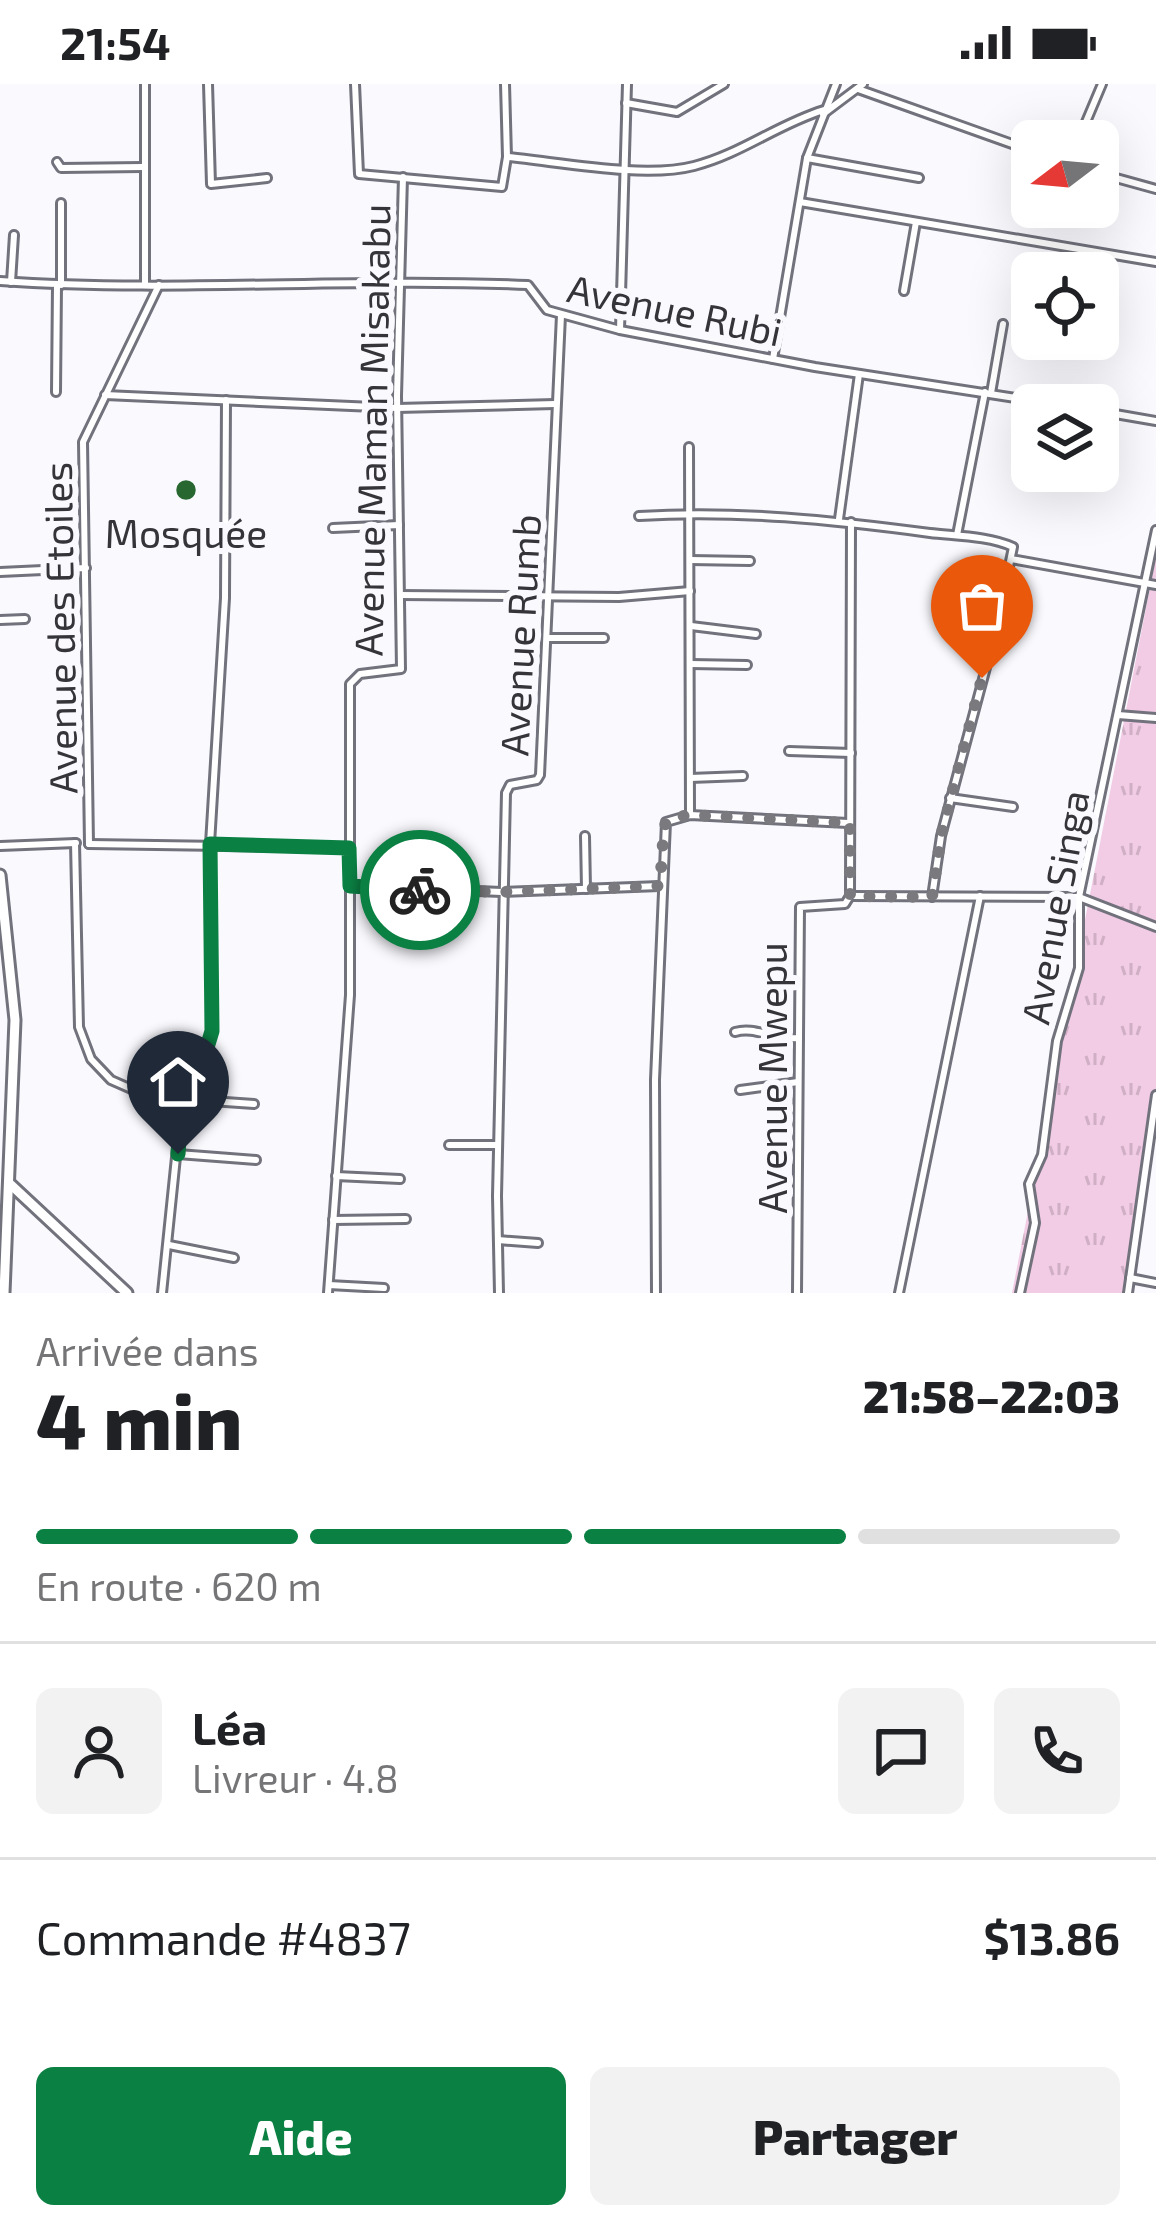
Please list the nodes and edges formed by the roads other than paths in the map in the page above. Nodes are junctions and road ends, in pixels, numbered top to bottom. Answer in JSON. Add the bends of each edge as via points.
{"nodes":[{"id":1,"x":145,"y":84,"type":"edge"},
{"id":2,"x":208,"y":84,"type":"edge"},
{"id":3,"x":355,"y":84,"type":"edge"},
{"id":4,"x":505,"y":84,"type":"edge"},
{"id":5,"x":627,"y":84,"type":"edge"},
{"id":6,"x":724,"y":84,"type":"edge"},
{"id":7,"x":836,"y":84,"type":"edge"},
{"id":8,"x":1102,"y":84,"type":"edge"},
{"id":9,"x":861,"y":86,"type":"edge"},
{"id":10,"x":626,"y":103,"type":"junction"},
{"id":11,"x":822,"y":112,"type":"junction"},
{"id":12,"x":1087,"y":120,"type":"edge"},
{"id":13,"x":1011,"y":143,"type":"edge"},
{"id":14,"x":506,"y":157,"type":"junction"},
{"id":15,"x":807,"y":158,"type":"junction"},
{"id":16,"x":57,"y":163,"type":"dead end"},
{"id":17,"x":143,"y":167,"type":"junction"},
{"id":18,"x":626,"y":168,"type":"junction"},
{"id":19,"x":403,"y":177,"type":"junction"},
{"id":20,"x":267,"y":178,"type":"dead end"},
{"id":21,"x":919,"y":178,"type":"dead end"},
{"id":22,"x":1119,"y":179,"type":"edge"},
{"id":23,"x":1156,"y":189,"type":"edge"},
{"id":24,"x":800,"y":202,"type":"junction"},
{"id":25,"x":62,"y":203,"type":"dead end"},
{"id":26,"x":916,"y":222,"type":"junction"},
{"id":27,"x":14,"y":235,"type":"dead end"},
{"id":28,"x":1156,"y":262,"type":"edge"},
{"id":29,"x":0,"y":281,"type":"edge"},
{"id":30,"x":398,"y":281,"type":"junction"},
{"id":31,"x":11,"y":282,"type":"junction"},
{"id":32,"x":145,"y":284,"type":"junction"},
{"id":33,"x":59,"y":285,"type":"junction"},
{"id":34,"x":159,"y":285,"type":"junction"},
{"id":35,"x":904,"y":291,"type":"dead end"},
{"id":36,"x":561,"y":315,"type":"junction"},
{"id":37,"x":1003,"y":324,"type":"dead end"},
{"id":38,"x":620,"y":330,"type":"junction"},
{"id":39,"x":773,"y":359,"type":"junction"},
{"id":40,"x":859,"y":374,"type":"junction"},
{"id":41,"x":56,"y":392,"type":"dead end"},
{"id":42,"x":988,"y":392,"type":"junction"},
{"id":43,"x":105,"y":395,"type":"junction"},
{"id":44,"x":1011,"y":396,"type":"edge"},
{"id":45,"x":226,"y":400,"type":"junction"},
{"id":46,"x":555,"y":404,"type":"junction"},
{"id":47,"x":397,"y":408,"type":"junction"},
{"id":48,"x":1119,"y":415,"type":"edge"},
{"id":49,"x":1156,"y":421,"type":"edge"},
{"id":50,"x":689,"y":447,"type":"dead end"},
{"id":51,"x":689,"y":513,"type":"junction"},
{"id":52,"x":639,"y":516,"type":"dead end"},
{"id":53,"x":839,"y":520,"type":"junction"},
{"id":54,"x":850,"y":522,"type":"junction"},
{"id":55,"x":399,"y":525,"type":"junction"},
{"id":56,"x":333,"y":528,"type":"dead end"},
{"id":57,"x":1156,"y":530,"type":"edge"},
{"id":58,"x":957,"y":536,"type":"junction"},
{"id":59,"x":1012,"y":559,"type":"junction"},
{"id":60,"x":690,"y":560,"type":"junction"},
{"id":61,"x":750,"y":561,"type":"dead end"},
{"id":62,"x":86,"y":568,"type":"junction"},
{"id":63,"x":0,"y":572,"type":"edge"},
{"id":64,"x":1146,"y":583,"type":"junction"},
{"id":65,"x":1156,"y":585,"type":"edge"},
{"id":66,"x":691,"y":591,"type":"junction"},
{"id":67,"x":400,"y":595,"type":"junction"},
{"id":68,"x":550,"y":596,"type":"junction"},
{"id":69,"x":25,"y":619,"type":"dead end"},
{"id":70,"x":0,"y":620,"type":"edge"},
{"id":71,"x":691,"y":626,"type":"junction"},
{"id":72,"x":756,"y":634,"type":"dead end"},
{"id":73,"x":547,"y":638,"type":"junction"},
{"id":74,"x":604,"y":638,"type":"dead end"},
{"id":75,"x":691,"y":664,"type":"junction"},
{"id":76,"x":747,"y":665,"type":"dead end"},
{"id":77,"x":1118,"y":716,"type":"junction"},
{"id":78,"x":1156,"y":718,"type":"edge"},
{"id":79,"x":789,"y":751,"type":"dead end"},
{"id":80,"x":850,"y":754,"type":"junction"},
{"id":81,"x":743,"y":776,"type":"dead end"},
{"id":82,"x":690,"y":778,"type":"junction"},
{"id":83,"x":950,"y":798,"type":"junction"},
{"id":84,"x":1013,"y":807,"type":"dead end"},
{"id":85,"x":690,"y":815,"type":"junction"},
{"id":86,"x":850,"y":823,"type":"junction"},
{"id":87,"x":585,"y":836,"type":"dead end"},
{"id":88,"x":75,"y":843,"type":"junction"},
{"id":89,"x":89,"y":844,"type":"junction"},
{"id":90,"x":210,"y":844,"type":"junction"},
{"id":91,"x":0,"y":846,"type":"edge"},
{"id":92,"x":349,"y":848,"type":"junction"},
{"id":93,"x":0,"y":874,"type":"edge"},
{"id":94,"x":350,"y":886,"type":"junction"},
{"id":95,"x":660,"y":886,"type":"junction"},
{"id":96,"x":586,"y":889,"type":"junction"},
{"id":97,"x":502,"y":892,"type":"junction"},
{"id":98,"x":850,"y":896,"type":"junction"},
{"id":99,"x":980,"y":896,"type":"junction"},
{"id":100,"x":932,"y":897,"type":"junction"},
{"id":101,"x":1079,"y":897,"type":"junction"},
{"id":102,"x":1156,"y":927,"type":"edge"},
{"id":103,"x":734,"y":1031,"type":"dead end"},
{"id":104,"x":799,"y":1038,"type":"junction"},
{"id":105,"x":798,"y":1082,"type":"junction"},
{"id":106,"x":740,"y":1090,"type":"dead end"},
{"id":107,"x":1156,"y":1095,"type":"edge"},
{"id":108,"x":182,"y":1100,"type":"junction"},
{"id":109,"x":254,"y":1104,"type":"dead end"},
{"id":110,"x":5,"y":1144,"type":"edge"},
{"id":111,"x":449,"y":1144,"type":"dead end"},
{"id":112,"x":498,"y":1145,"type":"junction"},
{"id":113,"x":178,"y":1154,"type":"junction"},
{"id":114,"x":256,"y":1160,"type":"dead end"},
{"id":115,"x":1152,"y":1164,"type":"edge"},
{"id":116,"x":336,"y":1176,"type":"junction"},
{"id":117,"x":400,"y":1179,"type":"dead end"},
{"id":118,"x":9,"y":1184,"type":"junction"},
{"id":119,"x":406,"y":1219,"type":"dead end"},
{"id":120,"x":333,"y":1220,"type":"junction"},
{"id":121,"x":498,"y":1240,"type":"junction"},
{"id":122,"x":538,"y":1243,"type":"dead end"},
{"id":123,"x":169,"y":1245,"type":"junction"},
{"id":124,"x":235,"y":1258,"type":"dead end"},
{"id":125,"x":1130,"y":1278,"type":"junction"},
{"id":126,"x":1156,"y":1283,"type":"edge"},
{"id":127,"x":384,"y":1288,"type":"dead end"},
{"id":128,"x":328,"y":1289,"type":"edge"},
{"id":129,"x":4,"y":1293,"type":"edge"},
{"id":130,"x":127,"y":1293,"type":"edge"},
{"id":131,"x":162,"y":1293,"type":"edge"},
{"id":132,"x":499,"y":1293,"type":"edge"},
{"id":133,"x":656,"y":1293,"type":"edge"},
{"id":134,"x":797,"y":1293,"type":"edge"},
{"id":135,"x":898,"y":1293,"type":"edge"},
{"id":136,"x":1020,"y":1293,"type":"edge"},
{"id":137,"x":1128,"y":1293,"type":"edge"}],
"edges":[{"from":1,"to":17,"type":"street"},
{"from":2,"to":20,"type":"street","via":[[210,183]]},
{"from":3,"to":19,"type":"street","via":[[358,172]]},
{"from":4,"to":14,"type":"street"},
{"from":5,"to":10,"type":"street"},
{"from":6,"to":10,"type":"street","via":[[677,112]]},
{"from":7,"to":11,"type":"street"},
{"from":8,"to":12,"type":"street"},
{"from":9,"to":11,"type":"street"},
{"from":9,"to":13,"type":"street"},
{"from":10,"to":18,"type":"street"},
{"from":11,"to":15,"type":"street"},
{"from":11,"to":18,"type":"street","via":[[694,166]]},
{"from":14,"to":18,"type":"street"},
{"from":14,"to":19,"type":"street","via":[[504,186]]},
{"from":15,"to":21,"type":"street"},
{"from":15,"to":24,"type":"street"},
{"from":16,"to":17,"type":"street"},
{"from":17,"to":32,"type":"street"},
{"from":18,"to":38,"type":"street"},
{"from":19,"to":30,"type":"street","name":"Avenue Maman Misakabu"},
{"from":22,"to":23,"type":"street"},
{"from":24,"to":26,"type":"street"},
{"from":24,"to":39,"type":"street"},
{"from":25,"to":33,"type":"street"},
{"from":26,"to":28,"type":"street"},
{"from":26,"to":35,"type":"street"},
{"from":27,"to":31,"type":"street"},
{"from":29,"to":31,"type":"street","name":"Avenue Rubi"},
{"from":30,"to":34,"type":"street","name":"Avenue Rubi"},
{"from":30,"to":36,"type":"street","name":"Avenue Rubi","via":[[528,285],[541,306]]},
{"from":30,"to":47,"type":"street","name":"Avenue Maman Misakabu"},
{"from":31,"to":33,"type":"street","name":"Avenue Rubi"},
{"from":32,"to":33,"type":"street","name":"Avenue Rubi"},
{"from":32,"to":34,"type":"street","name":"Avenue Rubi"},
{"from":33,"to":41,"type":"street"},
{"from":34,"to":43,"type":"street","name":"Avenue des Etoiles"},
{"from":36,"to":38,"type":"street","name":"Avenue Rubi"},
{"from":36,"to":46,"type":"street","name":"Avenue Rumb"},
{"from":37,"to":42,"type":"street"},
{"from":38,"to":39,"type":"street","name":"Avenue Rubi"},
{"from":39,"to":40,"type":"street","name":"Avenue Rubi"},
{"from":40,"to":42,"type":"street","name":"Avenue Rubi"},
{"from":40,"to":53,"type":"street"},
{"from":42,"to":44,"type":"street","name":"Avenue Rubi"},
{"from":42,"to":58,"type":"street"},
{"from":43,"to":45,"type":"street"},
{"from":43,"to":62,"type":"street","name":"Avenue des Etoiles","via":[[82,450]]},
{"from":45,"to":47,"type":"street"},
{"from":45,"to":90,"type":"street","via":[[225,598]]},
{"from":46,"to":47,"type":"street"},
{"from":46,"to":68,"type":"street","name":"Avenue Rumb"},
{"from":47,"to":55,"type":"street","name":"Avenue Maman Misakabu"},
{"from":48,"to":49,"type":"street"},
{"from":50,"to":51,"type":"street"},
{"from":51,"to":52,"type":"street"},
{"from":51,"to":53,"type":"street"},
{"from":51,"to":60,"type":"street"},
{"from":53,"to":54,"type":"street"},
{"from":54,"to":58,"type":"street"},
{"from":54,"to":80,"type":"street"},
{"from":55,"to":56,"type":"street"},
{"from":55,"to":67,"type":"street","name":"Avenue Maman Misakabu"},
{"from":57,"to":64,"type":"street","name":"Avenue Singa"},
{"from":58,"to":59,"type":"street","via":[[1010,544]]},
{"from":59,"to":64,"type":"street"},
{"from":59,"to":83,"type":"street"},
{"from":60,"to":61,"type":"street"},
{"from":60,"to":66,"type":"street"},
{"from":62,"to":63,"type":"street"},
{"from":62,"to":89,"type":"street","name":"Avenue des Etoiles"},
{"from":64,"to":65,"type":"street"},
{"from":64,"to":77,"type":"street","name":"Avenue Singa"},
{"from":66,"to":68,"type":"street"},
{"from":66,"to":71,"type":"street"},
{"from":67,"to":68,"type":"street"},
{"from":67,"to":92,"type":"street","name":"Avenue Maman Misakabu","via":[[401,671],[360,674],[350,684]]},
{"from":68,"to":73,"type":"street","name":"Avenue Rumb"},
{"from":69,"to":70,"type":"street"},
{"from":71,"to":72,"type":"street"},
{"from":71,"to":75,"type":"street"},
{"from":73,"to":74,"type":"street"},
{"from":73,"to":97,"type":"street","name":"Avenue Rumb","via":[[540,775],[507,790]]},
{"from":75,"to":76,"type":"street"},
{"from":75,"to":82,"type":"street"},
{"from":77,"to":78,"type":"street"},
{"from":77,"to":101,"type":"street","name":"Avenue Singa"},
{"from":79,"to":80,"type":"street"},
{"from":80,"to":86,"type":"street"},
{"from":81,"to":82,"type":"street"},
{"from":82,"to":85,"type":"street"},
{"from":83,"to":84,"type":"street"},
{"from":83,"to":100,"type":"street"},
{"from":85,"to":86,"type":"street"},
{"from":85,"to":95,"type":"street","via":[[664,826]]},
{"from":86,"to":98,"type":"street"},
{"from":87,"to":96,"type":"street"},
{"from":88,"to":89,"type":"street"},
{"from":88,"to":91,"type":"street"},
{"from":88,"to":108,"type":"street","name":"Avenue des Etoiles","via":[[85,1049],[117,1084]]},
{"from":89,"to":90,"type":"street"},
{"from":90,"to":92,"type":"street"},
{"from":90,"to":108,"type":"street","via":[[212,1031]]},
{"from":92,"to":94,"type":"street","name":"Avenue Maman Misakabu"},
{"from":93,"to":110,"type":"main road","via":[[15,1000]]},
{"from":94,"to":97,"type":"street"},
{"from":94,"to":116,"type":"street","name":"Avenue Maman Misakabu"},
{"from":95,"to":96,"type":"street"},
{"from":95,"to":133,"type":"street"},
{"from":96,"to":97,"type":"street"},
{"from":97,"to":112,"type":"street","name":"Avenue Rumb"},
{"from":98,"to":100,"type":"street"},
{"from":98,"to":104,"type":"street","name":"Avenue Mwepu","via":[[848,903],[800,907]]},
{"from":99,"to":100,"type":"street"},
{"from":99,"to":101,"type":"street"},
{"from":99,"to":135,"type":"street"},
{"from":101,"to":102,"type":"street"},
{"from":101,"to":136,"type":"street","name":"Avenue Singa","via":[[1078,968],[1058,1036],[1042,1155],[1029,1184],[1035,1223]]},
{"from":103,"to":104,"type":"street"},
{"from":104,"to":105,"type":"street","name":"Avenue Mwepu"},
{"from":105,"to":106,"type":"street"},
{"from":105,"to":134,"type":"street","name":"Avenue Mwepu"},
{"from":107,"to":115,"type":"street"},
{"from":108,"to":109,"type":"street","name":"Avenue des Etoiles"},
{"from":108,"to":113,"type":"street"},
{"from":110,"to":118,"type":"main road"},
{"from":111,"to":112,"type":"street"},
{"from":112,"to":121,"type":"street","name":"Avenue Rumb"},
{"from":113,"to":114,"type":"street"},
{"from":113,"to":123,"type":"street"},
{"from":115,"to":125,"type":"street"},
{"from":116,"to":117,"type":"street"},
{"from":116,"to":120,"type":"street","name":"Avenue Maman Misakabu"},
{"from":118,"to":129,"type":"main road"},
{"from":118,"to":130,"type":"main road"},
{"from":119,"to":120,"type":"street"},
{"from":120,"to":128,"type":"street","name":"Avenue Maman Misakabu"},
{"from":121,"to":122,"type":"street"},
{"from":121,"to":132,"type":"street","name":"Avenue Rumb"},
{"from":123,"to":124,"type":"street"},
{"from":123,"to":131,"type":"street"},
{"from":125,"to":126,"type":"street"},
{"from":125,"to":137,"type":"street"},
{"from":127,"to":128,"type":"street"}]}
